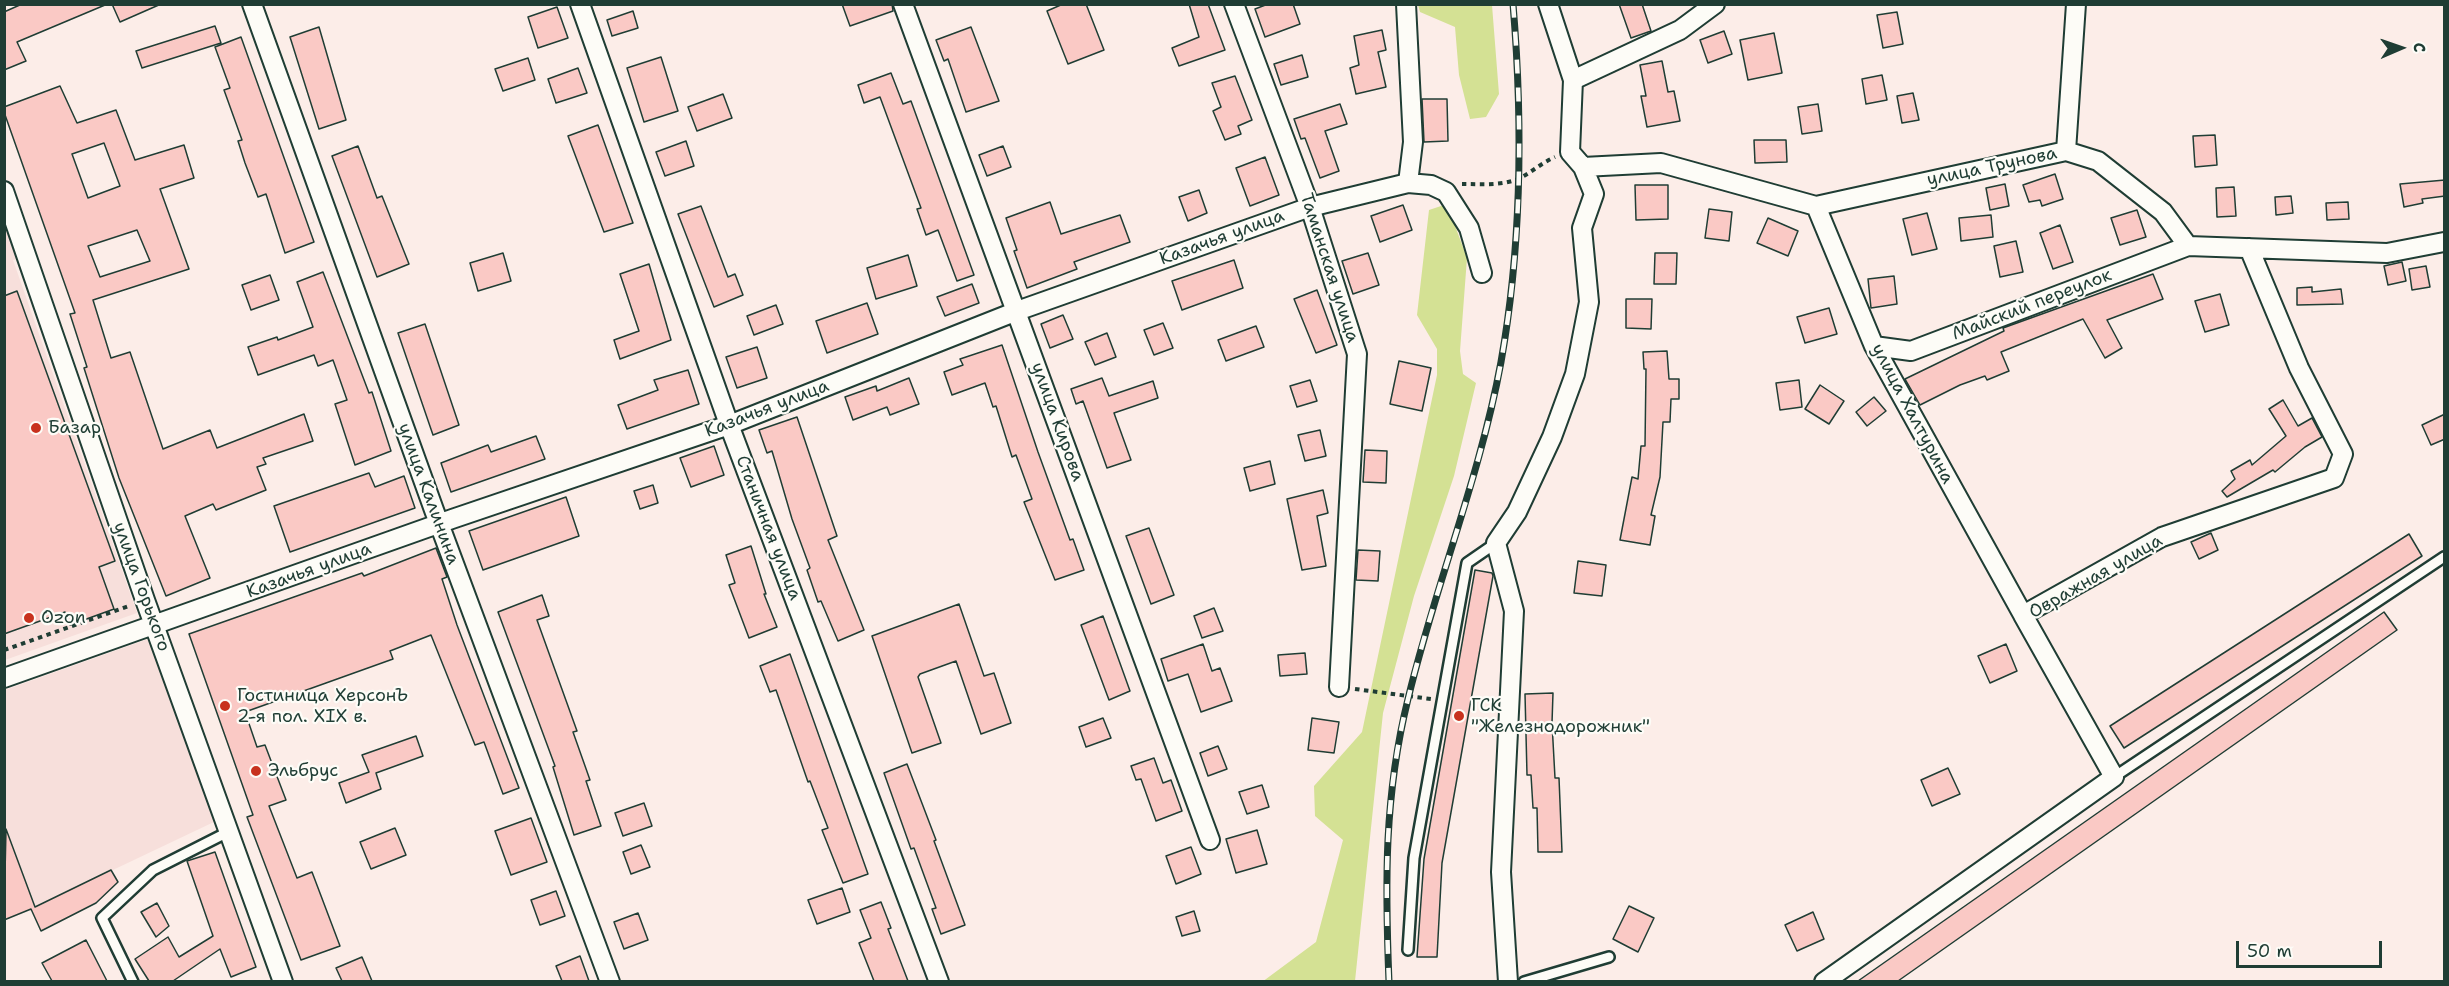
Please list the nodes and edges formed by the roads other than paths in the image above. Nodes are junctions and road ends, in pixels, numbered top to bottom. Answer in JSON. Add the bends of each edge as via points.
{"nodes":[{"id":1,"x":252,"y":4,"type":"edge"},
{"id":2,"x":580,"y":4,"type":"edge"},
{"id":3,"x":903,"y":4,"type":"edge"},
{"id":4,"x":1234,"y":4,"type":"edge"},
{"id":5,"x":1406,"y":4,"type":"edge"},
{"id":6,"x":1548,"y":4,"type":"edge"},
{"id":7,"x":1715,"y":4,"type":"edge"},
{"id":8,"x":2076,"y":4,"type":"edge"},
{"id":9,"x":1573,"y":80,"type":"junction"},
{"id":10,"x":2066,"y":151,"type":"junction"},
{"id":11,"x":1614,"y":165,"type":"junction"},
{"id":12,"x":1583,"y":167,"type":"junction"},
{"id":13,"x":1408,"y":183,"type":"junction"},
{"id":14,"x":1594,"y":194,"type":"junction"},
{"id":15,"x":6,"y":199,"type":"edge"},
{"id":16,"x":1816,"y":206,"type":"junction"},
{"id":17,"x":1310,"y":207,"type":"junction"},
{"id":18,"x":2445,"y":242,"type":"edge"},
{"id":19,"x":2188,"y":246,"type":"junction"},
{"id":20,"x":2250,"y":248,"type":"junction"},
{"id":21,"x":1482,"y":273,"type":"dead end"},
{"id":22,"x":1017,"y":311,"type":"junction"},
{"id":23,"x":1874,"y":346,"type":"junction"},
{"id":24,"x":729,"y":425,"type":"junction"},
{"id":25,"x":439,"y":524,"type":"junction"},
{"id":26,"x":1496,"y":543,"type":"junction"},
{"id":27,"x":2445,"y":557,"type":"edge"},
{"id":28,"x":2023,"y":615,"type":"junction"},
{"id":29,"x":155,"y":626,"type":"junction"},
{"id":30,"x":4,"y":678,"type":"edge"},
{"id":31,"x":1339,"y":687,"type":"road end"},
{"id":32,"x":2114,"y":777,"type":"junction"},
{"id":33,"x":230,"y":831,"type":"junction"},
{"id":34,"x":1210,"y":840,"type":"dead end"},
{"id":35,"x":1408,"y":950,"type":"dead end"},
{"id":36,"x":1609,"y":957,"type":"dead end"},
{"id":37,"x":133,"y":981,"type":"edge"},
{"id":38,"x":283,"y":981,"type":"edge"},
{"id":39,"x":610,"y":981,"type":"edge"},
{"id":40,"x":939,"y":981,"type":"edge"},
{"id":41,"x":1508,"y":981,"type":"edge"},
{"id":42,"x":1524,"y":981,"type":"edge"},
{"id":43,"x":1824,"y":981,"type":"edge"}],
"edges":[{"from":1,"to":25,"type":"street","name":"улица Калинина"},
{"from":2,"to":24,"type":"street","name":"Станичная улица"},
{"from":3,"to":22,"type":"street","name":"улица Кирова"},
{"from":4,"to":17,"type":"street","name":"Таманская улица"},
{"from":5,"to":13,"type":"street","via":[[1413,142]]},
{"from":6,"to":9,"type":"street"},
{"from":7,"to":9,"type":"street","via":[[1680,30]]},
{"from":8,"to":10,"type":"street"},
{"from":9,"to":12,"type":"street","via":[[1570,152]]},
{"from":10,"to":16,"type":"street","name":"улица Трунова"},
{"from":10,"to":19,"type":"street","name":"улица Трунова","via":[[2098,161],[2163,212]]},
{"from":11,"to":12,"type":"street","name":"улица Трунова"},
{"from":11,"to":14,"type":"street"},
{"from":11,"to":16,"type":"street","name":"улица Трунова","via":[[1661,163]]},
{"from":12,"to":14,"type":"street"},
{"from":13,"to":17,"type":"street","name":"Казачья улица"},
{"from":13,"to":21,"type":"street","name":"Казачья улица","via":[[1431,185],[1446,192],[1469,228]]},
{"from":14,"to":26,"type":"street","via":[[1582,228],[1589,302],[1575,374],[1552,437],[1517,512]]},
{"from":15,"to":29,"type":"street","name":"улица Горького"},
{"from":16,"to":23,"type":"street","name":"улица Халтурина"},
{"from":17,"to":22,"type":"street","name":"Казачья улица"},
{"from":17,"to":31,"type":"street","name":"Таманская улица","via":[[1357,354]]},
{"from":18,"to":20,"type":"street","via":[[2387,253]]},
{"from":19,"to":20,"type":"street"},
{"from":19,"to":23,"type":"street","name":"Майский переулок","via":[[1911,351]]},
{"from":20,"to":28,"type":"street","name":"Овражная улица","via":[[2299,368],[2343,454],[2334,478],[2162,537]]},
{"from":22,"to":24,"type":"street","name":"Казачья улица"},
{"from":22,"to":34,"type":"street","name":"улица Кирова"},
{"from":23,"to":28,"type":"street","name":"улица Халтурина"},
{"from":24,"to":25,"type":"street","name":"Казачья улица"},
{"from":24,"to":40,"type":"street","name":"Станичная улица"},
{"from":25,"to":29,"type":"street","name":"Казачья улица"},
{"from":25,"to":39,"type":"street","name":"улица Калинина"},
{"from":26,"to":35,"type":"lane","via":[[1467,563],[1414,858]]},
{"from":26,"to":41,"type":"street","via":[[1514,611],[1501,872]]},
{"from":27,"to":32,"type":"lane"},
{"from":28,"to":32,"type":"street","name":"Овражная улица"},
{"from":29,"to":30,"type":"street","name":"Казачья улица"},
{"from":29,"to":33,"type":"street","name":"улица Горького"},
{"from":32,"to":43,"type":"street"},
{"from":33,"to":37,"type":"lane","via":[[153,870],[102,918]]},
{"from":33,"to":38,"type":"street","name":"улица Горького"},
{"from":36,"to":42,"type":"lane"}]}
